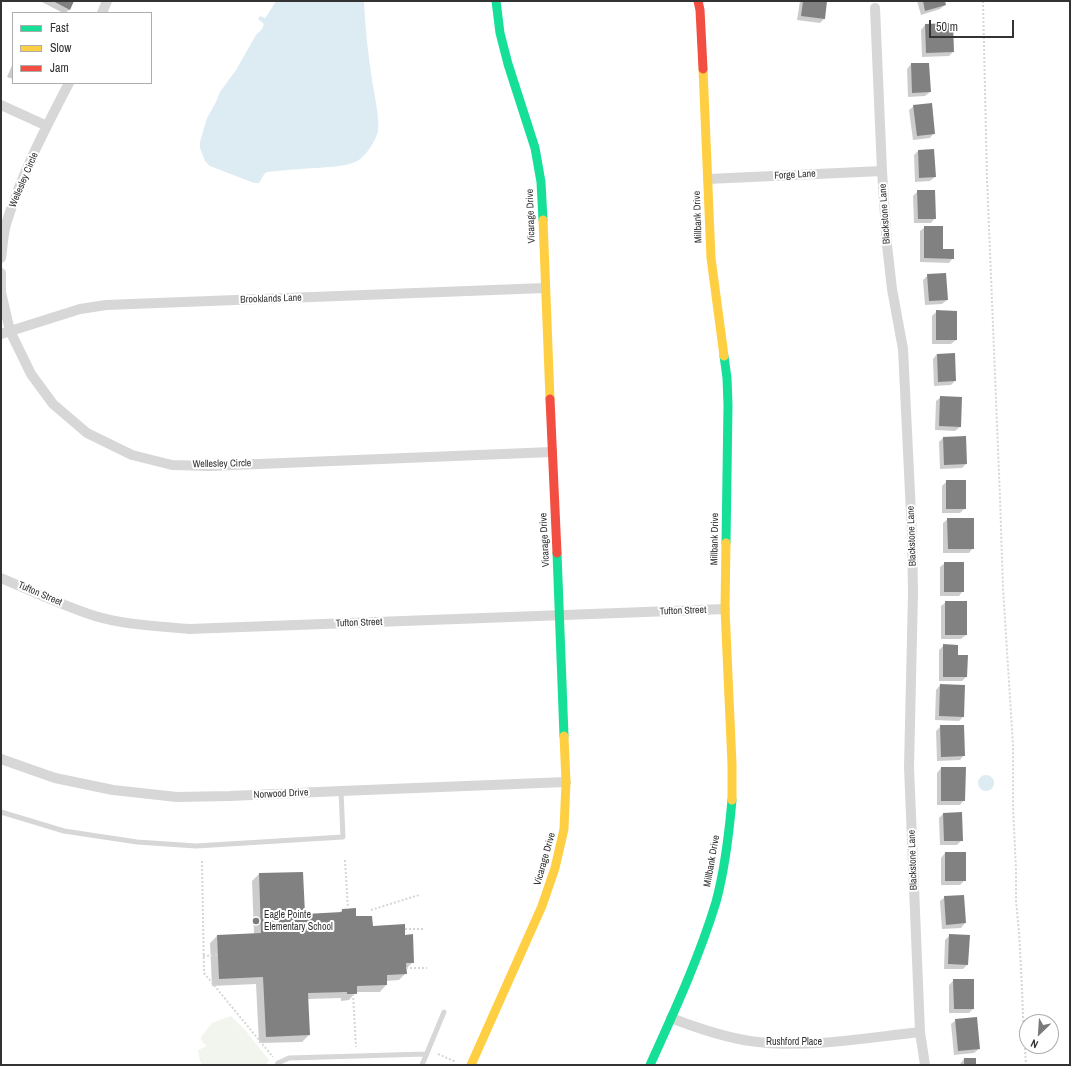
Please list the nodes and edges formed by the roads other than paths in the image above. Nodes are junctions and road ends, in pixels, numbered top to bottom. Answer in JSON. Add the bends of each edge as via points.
{"nodes":[{"id":1,"x":107,"y":1,"type":"edge"},
{"id":2,"x":496,"y":1,"type":"edge"},
{"id":3,"x":698,"y":1,"type":"edge"},
{"id":4,"x":875,"y":8,"type":"dead end"},
{"id":5,"x":102,"y":12,"type":"edge"},
{"id":6,"x":68,"y":84,"type":"edge"},
{"id":7,"x":1,"y":105,"type":"edge"},
{"id":8,"x":47,"y":126,"type":"junction"},
{"id":9,"x":882,"y":171,"type":"junction"},
{"id":10,"x":708,"y":179,"type":"junction"},
{"id":11,"x":1,"y":258,"type":"edge"},
{"id":12,"x":1,"y":273,"type":"edge"},
{"id":13,"x":545,"y":288,"type":"junction"},
{"id":14,"x":6,"y":333,"type":"edge"},
{"id":15,"x":552,"y":452,"type":"junction"},
{"id":16,"x":1,"y":578,"type":"edge"},
{"id":17,"x":725,"y":609,"type":"junction"},
{"id":18,"x":560,"y":616,"type":"junction"},
{"id":19,"x":1,"y":759,"type":"edge"},
{"id":20,"x":566,"y":782,"type":"junction"},
{"id":21,"x":341,"y":791,"type":"junction"},
{"id":22,"x":1,"y":812,"type":"edge"},
{"id":23,"x":444,"y":1012,"type":"dead end"},
{"id":24,"x":671,"y":1018,"type":"junction"},
{"id":25,"x":920,"y":1032,"type":"junction"},
{"id":26,"x":426,"y":1054,"type":"junction"},
{"id":27,"x":277,"y":1065,"type":"edge"},
{"id":28,"x":422,"y":1065,"type":"edge"},
{"id":29,"x":471,"y":1065,"type":"edge"},
{"id":30,"x":650,"y":1065,"type":"edge"},
{"id":31,"x":925,"y":1065,"type":"edge"}],
"edges":[{"from":1,"to":5,"type":"street"},
{"from":2,"to":13,"type":"street","name":"Vicarage Drive","via":[[500,33],[535,148],[541,182]]},
{"from":3,"to":10,"type":"street","name":"Millbank Drive"},
{"from":4,"to":9,"type":"street","name":"Blackstone Lane"},
{"from":6,"to":8,"type":"street","name":"Wellesley Circle"},
{"from":7,"to":8,"type":"street"},
{"from":8,"to":11,"type":"street","name":"Wellesley Circle","via":[[6,222]]},
{"from":9,"to":10,"type":"street","name":"Forge Lane"},
{"from":9,"to":25,"type":"street","name":"Blackstone Lane","via":[[891,281],[903,349],[911,504],[913,593],[909,767]]},
{"from":10,"to":17,"type":"street","name":"Millbank Drive","via":[[710,258],[727,378]]},
{"from":12,"to":14,"type":"street","name":"Wellesley Circle"},
{"from":13,"to":14,"type":"street","name":"Brooklands Lane","via":[[106,305],[80,309]]},
{"from":13,"to":15,"type":"street","name":"Vicarage Drive"},
{"from":14,"to":15,"type":"street","name":"Wellesley Circle","via":[[53,404],[87,433],[132,455],[172,465],[210,466]]},
{"from":15,"to":18,"type":"street","name":"Vicarage Drive"},
{"from":16,"to":18,"type":"street","name":"Tufton Street","via":[[95,616],[138,625],[189,629]]},
{"from":17,"to":18,"type":"street","name":"Tufton Street"},
{"from":17,"to":24,"type":"street","name":"Millbank Drive","via":[[732,764],[732,800],[727,850],[716,901],[701,947]]},
{"from":18,"to":20,"type":"street","name":"Vicarage Drive"},
{"from":19,"to":21,"type":"street","name":"Norwood Drive","via":[[55,778],[113,790],[177,797]]},
{"from":20,"to":21,"type":"street","name":"Norwood Drive"},
{"from":20,"to":29,"type":"street","name":"Vicarage Drive","via":[[564,829],[555,868],[542,906]]},
{"from":21,"to":22,"type":"lane","via":[[344,837],[196,846],[137,842],[64,831]]},
{"from":23,"to":26,"type":"lane"},
{"from":24,"to":25,"type":"street","name":"Rushford Place","via":[[715,1034],[785,1044]]},
{"from":24,"to":30,"type":"street","name":"Millbank Drive"},
{"from":25,"to":31,"type":"street","name":"Blackstone Lane"},
{"from":26,"to":27,"type":"lane","via":[[289,1058]]},
{"from":26,"to":28,"type":"lane"}]}
